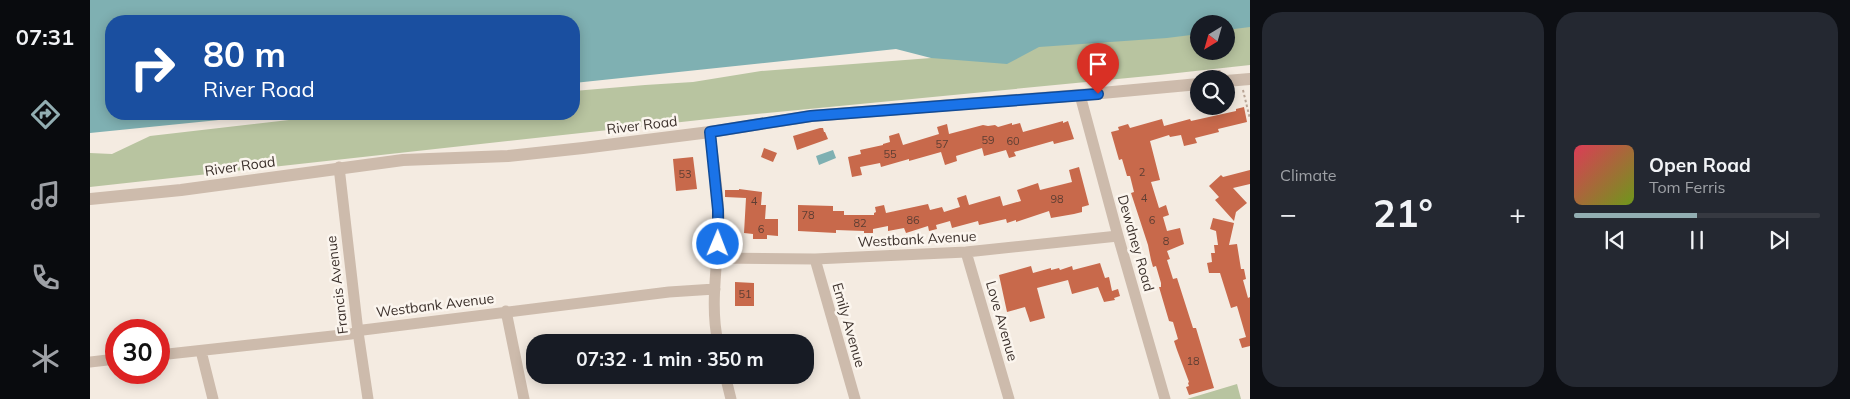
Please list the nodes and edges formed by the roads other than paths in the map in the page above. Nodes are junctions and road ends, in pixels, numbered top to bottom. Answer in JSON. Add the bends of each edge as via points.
{"nodes":[{"id":1,"x":1190,"y":85,"type":"edge"},
{"id":2,"x":1080,"y":95,"type":"junction"},
{"id":3,"x":710,"y":132,"type":"junction"},
{"id":4,"x":339,"y":167,"type":"junction"},
{"id":5,"x":90,"y":199,"type":"edge"},
{"id":6,"x":1118,"y":236,"type":"junction"},
{"id":7,"x":966,"y":252,"type":"junction"},
{"id":8,"x":718,"y":258,"type":"junction"},
{"id":9,"x":814,"y":259,"type":"junction"},
{"id":10,"x":715,"y":289,"type":"junction"},
{"id":11,"x":506,"y":311,"type":"junction"},
{"id":12,"x":358,"y":332,"type":"junction"},
{"id":13,"x":716,"y":334,"type":"edge"},
{"id":14,"x":202,"y":351,"type":"junction"},
{"id":15,"x":170,"y":354,"type":"edge"},
{"id":16,"x":105,"y":360,"type":"edge"},
{"id":17,"x":90,"y":362,"type":"edge"},
{"id":18,"x":727,"y":384,"type":"edge"},
{"id":19,"x":213,"y":399,"type":"edge"},
{"id":20,"x":368,"y":399,"type":"edge"},
{"id":21,"x":524,"y":399,"type":"edge"},
{"id":22,"x":731,"y":399,"type":"edge"},
{"id":23,"x":855,"y":399,"type":"edge"},
{"id":24,"x":1010,"y":399,"type":"edge"},
{"id":25,"x":1165,"y":399,"type":"edge"}],
"edges":[{"from":1,"to":2,"type":"street","name":"River Road"},
{"from":2,"to":3,"type":"street","name":"River Road","via":[[811,116]]},
{"from":2,"to":6,"type":"street","name":"Dewdney Road"},
{"from":3,"to":4,"type":"street","name":"River Road","via":[[508,156],[403,160]]},
{"from":3,"to":8,"type":"street","via":[[718,210]]},
{"from":4,"to":5,"type":"street","name":"River Road","via":[[181,190]]},
{"from":4,"to":12,"type":"street","name":"Francis Avenue"},
{"from":6,"to":7,"type":"street","name":"Westbank Avenue"},
{"from":6,"to":25,"type":"street","name":"Dewdney Road"},
{"from":7,"to":9,"type":"street","name":"Westbank Avenue"},
{"from":7,"to":24,"type":"street","name":"Love Avenue"},
{"from":8,"to":9,"type":"street","name":"Westbank Avenue"},
{"from":8,"to":10,"type":"street"},
{"from":9,"to":23,"type":"street","name":"Emily Avenue"},
{"from":10,"to":11,"type":"street","name":"Westbank Avenue"},
{"from":10,"to":13,"type":"street"},
{"from":11,"to":12,"type":"street","name":"Westbank Avenue"},
{"from":11,"to":21,"type":"street"},
{"from":12,"to":14,"type":"street","name":"Westbank Avenue"},
{"from":12,"to":20,"type":"street","name":"Francis Avenue"},
{"from":14,"to":15,"type":"street","name":"Westbank Avenue"},
{"from":14,"to":19,"type":"street"},
{"from":16,"to":17,"type":"street"},
{"from":18,"to":22,"type":"street"}]}
